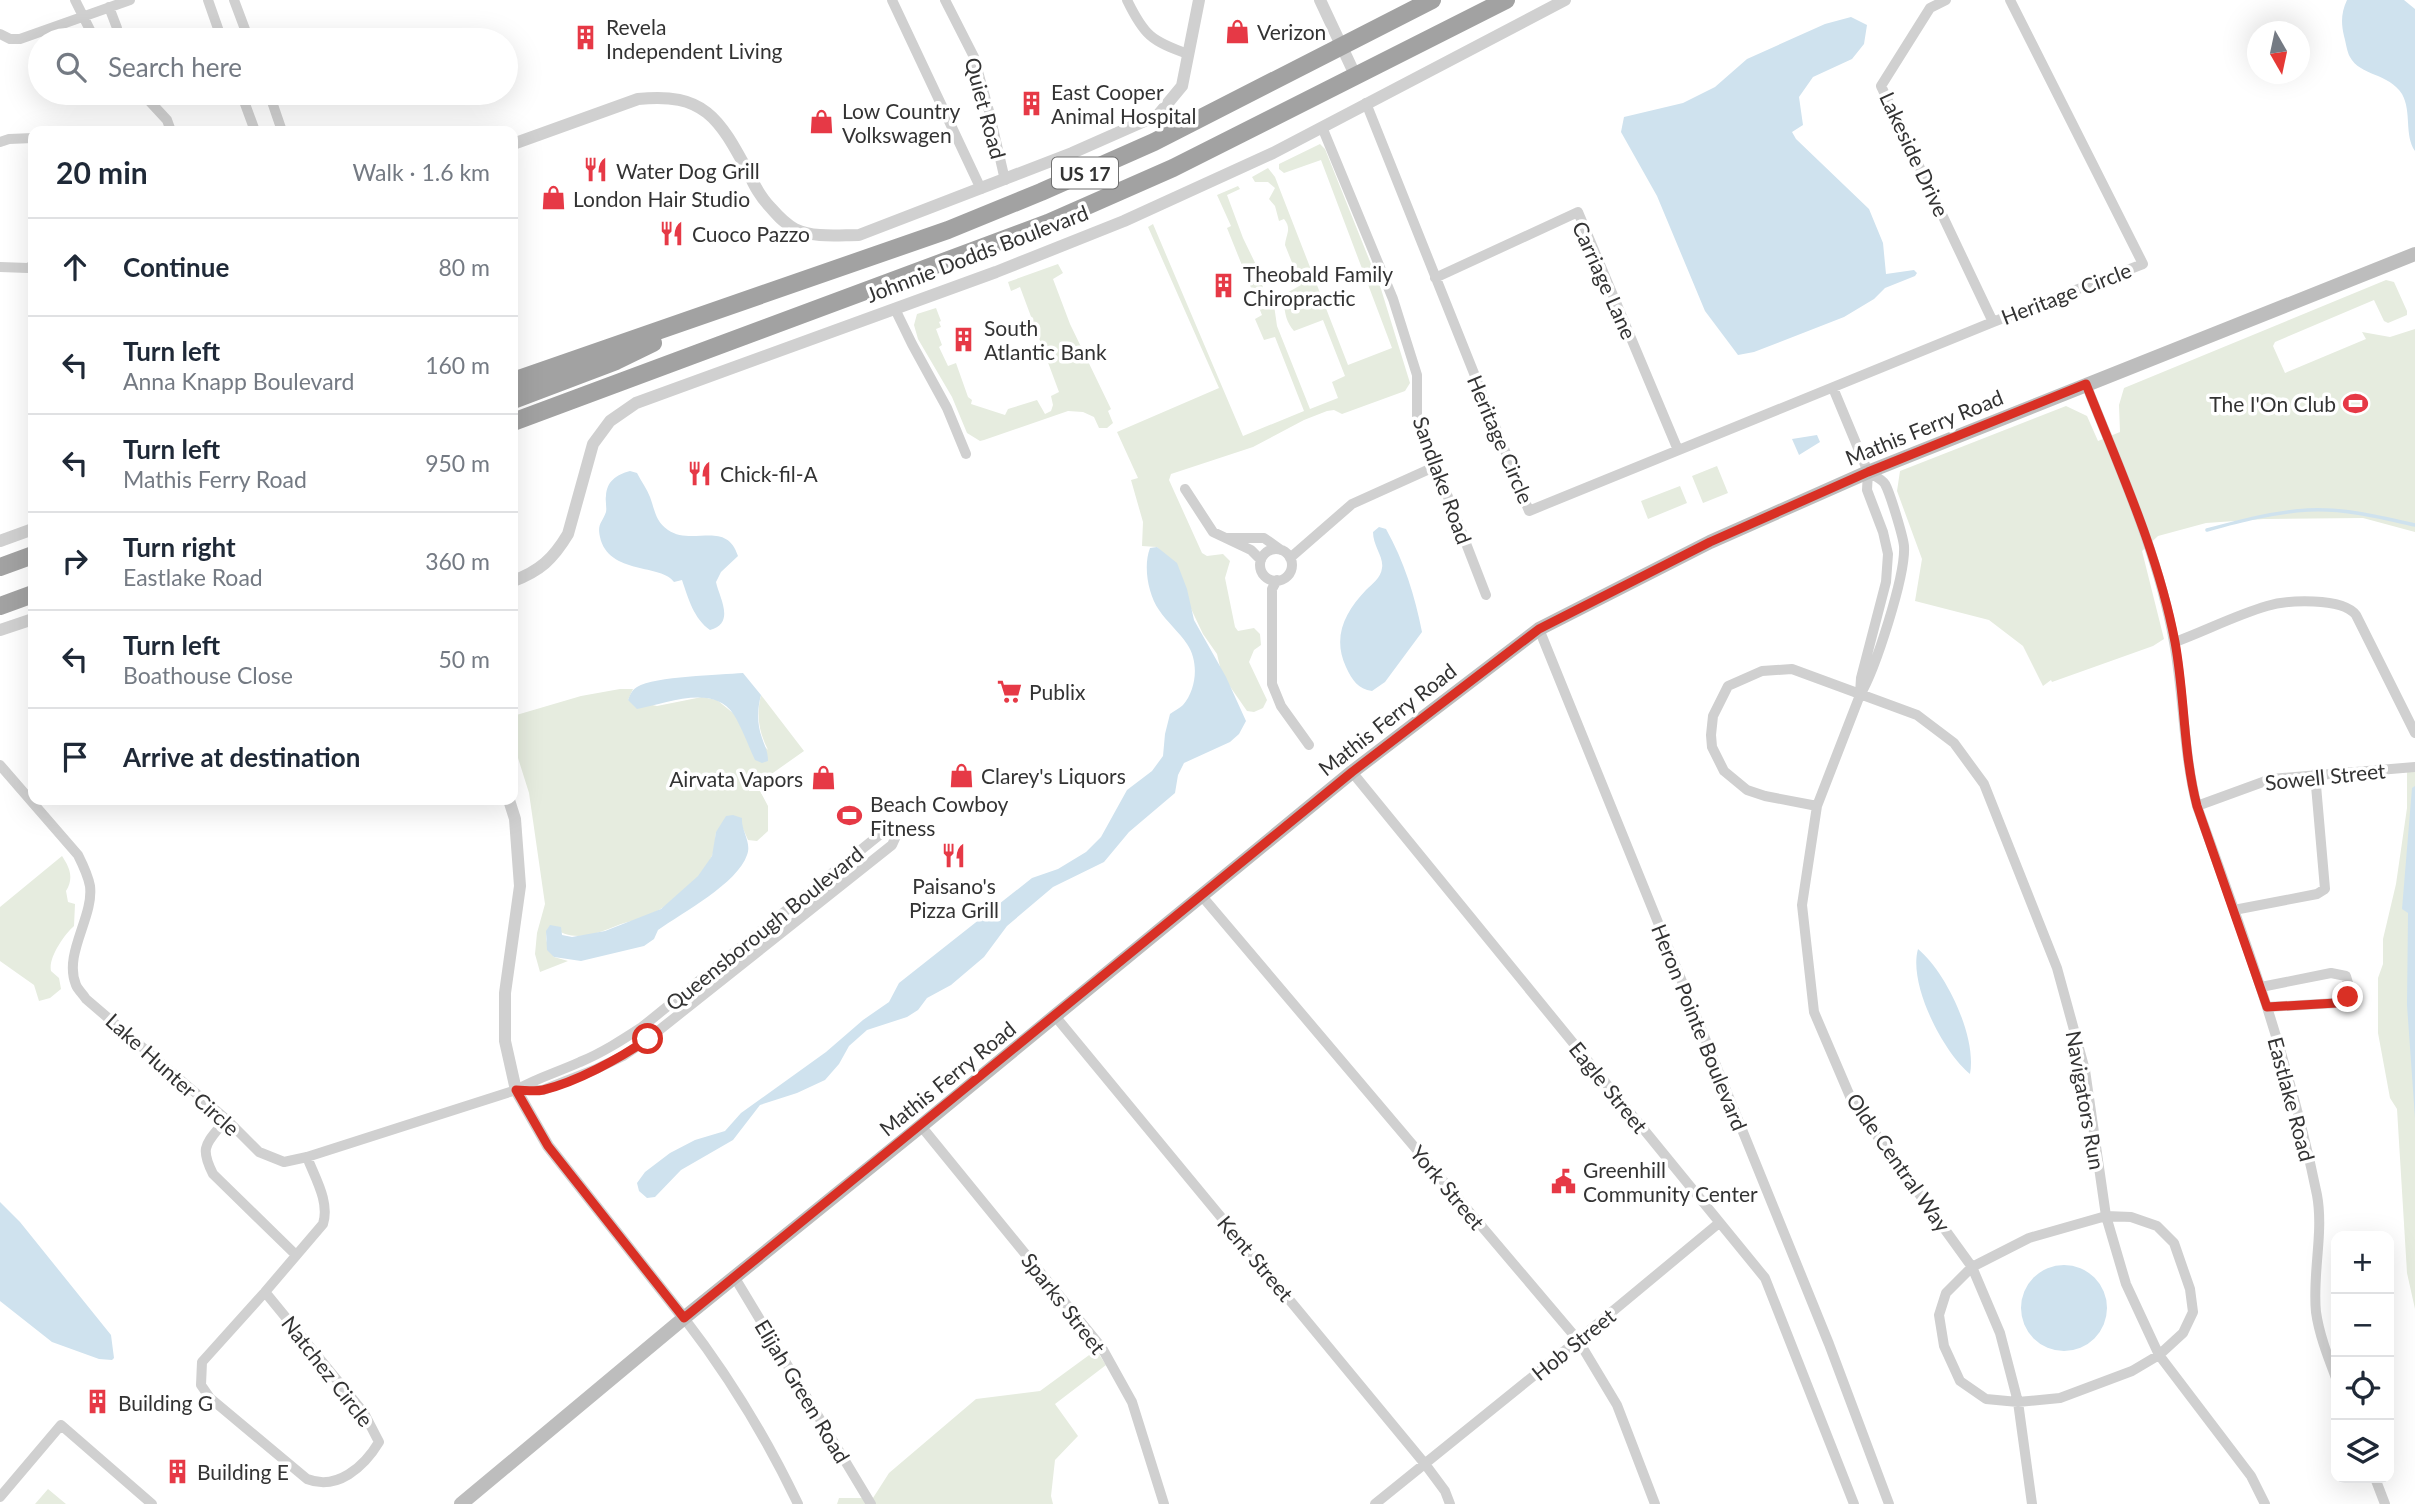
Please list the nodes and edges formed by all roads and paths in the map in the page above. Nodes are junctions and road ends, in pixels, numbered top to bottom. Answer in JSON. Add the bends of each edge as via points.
{"nodes":[{"id":1,"x":75,"y":0,"type":"edge"},
{"id":2,"x":130,"y":0,"type":"edge"},
{"id":3,"x":208,"y":0,"type":"edge"},
{"id":4,"x":234,"y":0,"type":"edge"},
{"id":5,"x":892,"y":0,"type":"edge"},
{"id":6,"x":946,"y":0,"type":"edge"},
{"id":7,"x":1127,"y":0,"type":"edge"},
{"id":8,"x":1199,"y":0,"type":"edge"},
{"id":9,"x":1320,"y":0,"type":"edge"},
{"id":10,"x":1432,"y":0,"type":"edge"},
{"id":11,"x":1506,"y":0,"type":"edge"},
{"id":12,"x":1565,"y":0,"type":"edge"},
{"id":13,"x":1945,"y":0,"type":"edge"},
{"id":14,"x":2010,"y":0,"type":"edge"},
{"id":15,"x":109,"y":7,"type":"junction"},
{"id":16,"x":83,"y":16,"type":"junction"},
{"id":17,"x":50,"y":28,"type":"edge"},
{"id":18,"x":89,"y":28,"type":"edge"},
{"id":19,"x":117,"y":28,"type":"edge"},
{"id":20,"x":218,"y":28,"type":"edge"},
{"id":21,"x":244,"y":28,"type":"edge"},
{"id":22,"x":0,"y":34,"type":"edge"},
{"id":23,"x":28,"y":36,"type":"edge"},
{"id":24,"x":1342,"y":46,"type":"junction"},
{"id":25,"x":1188,"y":54,"type":"junction"},
{"id":26,"x":1356,"y":77,"type":"junction"},
{"id":27,"x":1366,"y":103,"type":"junction"},
{"id":28,"x":153,"y":105,"type":"edge"},
{"id":29,"x":245,"y":105,"type":"edge"},
{"id":30,"x":273,"y":105,"type":"edge"},
{"id":31,"x":169,"y":126,"type":"edge"},
{"id":32,"x":253,"y":126,"type":"edge"},
{"id":33,"x":280,"y":126,"type":"edge"},
{"id":34,"x":1322,"y":127,"type":"junction"},
{"id":35,"x":28,"y":138,"type":"edge"},
{"id":36,"x":0,"y":142,"type":"edge"},
{"id":37,"x":518,"y":142,"type":"edge"},
{"id":38,"x":1005,"y":180,"type":"junction"},
{"id":39,"x":981,"y":189,"type":"junction"},
{"id":40,"x":2415,"y":254,"type":"edge"},
{"id":41,"x":0,"y":267,"type":"edge"},
{"id":42,"x":28,"y":268,"type":"edge"},
{"id":43,"x":1435,"y":278,"type":"junction"},
{"id":44,"x":722,"y":309,"type":"junction"},
{"id":45,"x":895,"y":309,"type":"junction"},
{"id":46,"x":1993,"y":322,"type":"junction"},
{"id":47,"x":518,"y":380,"type":"edge"},
{"id":48,"x":2086,"y":384,"type":"junction"},
{"id":49,"x":1833,"y":388,"type":"junction"},
{"id":50,"x":518,"y":398,"type":"edge"},
{"id":51,"x":518,"y":420,"type":"edge"},
{"id":52,"x":1678,"y":450,"type":"junction"},
{"id":53,"x":966,"y":454,"type":"dead end"},
{"id":54,"x":1434,"y":467,"type":"junction"},
{"id":55,"x":1868,"y":472,"type":"junction"},
{"id":56,"x":1185,"y":489,"type":"dead end"},
{"id":57,"x":28,"y":531,"type":"edge"},
{"id":58,"x":1222,"y":537,"type":"junction"},
{"id":59,"x":0,"y":541,"type":"edge"},
{"id":60,"x":1281,"y":550,"type":"junction"},
{"id":61,"x":28,"y":557,"type":"edge"},
{"id":62,"x":1290,"y":558,"type":"junction"},
{"id":63,"x":1261,"y":559,"type":"junction"},
{"id":64,"x":0,"y":567,"type":"edge"},
{"id":65,"x":518,"y":579,"type":"edge"},
{"id":66,"x":1277,"y":580,"type":"junction"},
{"id":67,"x":28,"y":596,"type":"edge"},
{"id":68,"x":1486,"y":596,"type":"dead end"},
{"id":69,"x":0,"y":606,"type":"edge"},
{"id":70,"x":28,"y":621,"type":"edge"},
{"id":71,"x":1539,"y":629,"type":"junction"},
{"id":72,"x":0,"y":630,"type":"edge"},
{"id":73,"x":2175,"y":642,"type":"junction"},
{"id":74,"x":1860,"y":695,"type":"junction"},
{"id":75,"x":2415,"y":733,"type":"edge"},
{"id":76,"x":1309,"y":745,"type":"dead end"},
{"id":77,"x":0,"y":765,"type":"edge"},
{"id":78,"x":2415,"y":767,"type":"edge"},
{"id":79,"x":1352,"y":772,"type":"junction"},
{"id":80,"x":2315,"y":774,"type":"junction"},
{"id":81,"x":28,"y":797,"type":"edge"},
{"id":82,"x":35,"y":805,"type":"edge"},
{"id":83,"x":511,"y":805,"type":"edge"},
{"id":84,"x":1817,"y":806,"type":"junction"},
{"id":85,"x":2197,"y":806,"type":"junction"},
{"id":86,"x":1202,"y":895,"type":"junction"},
{"id":87,"x":2234,"y":910,"type":"junction"},
{"id":88,"x":2261,"y":987,"type":"junction"},
{"id":89,"x":2267,"y":1007,"type":"junction"},
{"id":90,"x":1055,"y":1016,"type":"junction"},
{"id":91,"x":516,"y":1090,"type":"junction"},
{"id":92,"x":226,"y":1119,"type":"junction"},
{"id":93,"x":921,"y":1126,"type":"junction"},
{"id":94,"x":307,"y":1157,"type":"junction"},
{"id":95,"x":2106,"y":1216,"type":"junction"},
{"id":96,"x":1719,"y":1223,"type":"junction"},
{"id":97,"x":296,"y":1255,"type":"junction"},
{"id":98,"x":1972,"y":1267,"type":"junction"},
{"id":99,"x":735,"y":1278,"type":"junction"},
{"id":100,"x":265,"y":1292,"type":"junction"},
{"id":101,"x":684,"y":1318,"type":"junction"},
{"id":102,"x":1578,"y":1340,"type":"junction"},
{"id":103,"x":2159,"y":1355,"type":"junction"},
{"id":104,"x":2331,"y":1364,"type":"edge"},
{"id":105,"x":2018,"y":1402,"type":"junction"},
{"id":106,"x":1425,"y":1464,"type":"junction"},
{"id":107,"x":2377,"y":1483,"type":"edge"},
{"id":108,"x":0,"y":1497,"type":"edge"},
{"id":109,"x":152,"y":1504,"type":"edge"},
{"id":110,"x":461,"y":1504,"type":"edge"},
{"id":111,"x":798,"y":1504,"type":"edge"},
{"id":112,"x":871,"y":1504,"type":"edge"},
{"id":113,"x":1164,"y":1504,"type":"edge"},
{"id":114,"x":1375,"y":1504,"type":"edge"},
{"id":115,"x":1450,"y":1504,"type":"edge"},
{"id":116,"x":1655,"y":1504,"type":"edge"},
{"id":117,"x":1854,"y":1504,"type":"edge"},
{"id":118,"x":1889,"y":1504,"type":"edge"},
{"id":119,"x":2032,"y":1504,"type":"edge"},
{"id":120,"x":2265,"y":1504,"type":"edge"},
{"id":121,"x":2385,"y":1504,"type":"edge"}],
"edges":[{"from":1,"to":16,"type":"street"},
{"from":2,"to":15,"type":"street"},
{"from":3,"to":20,"type":"street"},
{"from":4,"to":21,"type":"street"},
{"from":5,"to":39,"type":"street"},
{"from":6,"to":38,"type":"street","name":"Quiet Road","via":[[974,57]]},
{"from":7,"to":25,"type":"street","via":[[1140,27],[1163,45]]},
{"from":8,"to":25,"type":"street"},
{"from":9,"to":24,"type":"street"},
{"from":10,"to":24,"type":"highway","name":"Johnnie Dodds Boulevard","number":"US 17"},
{"from":11,"to":26,"type":"highway","name":"Johnnie Dodds Boulevard","number":"US 17"},
{"from":12,"to":27,"type":"street","name":"Johnnie Dodds Boulevard"},
{"from":13,"to":46,"type":"street","name":"Lakeside Drive","via":[[1930,8],[1881,86]]},
{"from":14,"to":46,"type":"street","name":"Heritage Circle","via":[[2143,264]]},
{"from":15,"to":16,"type":"street"},
{"from":15,"to":19,"type":"street"},
{"from":16,"to":17,"type":"street"},
{"from":16,"to":18,"type":"street"},
{"from":22,"to":23,"type":"street","via":[[10,39]]},
{"from":24,"to":26,"type":"street"},
{"from":24,"to":44,"type":"highway","name":"Johnnie Dodds Boulevard","number":"US 17","via":[[1154,142],[1041,192],[948,230]]},
{"from":25,"to":38,"type":"street","via":[[1182,86],[1158,115]]},
{"from":26,"to":51,"type":"highway","name":"Johnnie Dodds Boulevard","number":"US 17","via":[[1048,223]]},
{"from":27,"to":34,"type":"street","name":"Johnnie Dodds Boulevard"},
{"from":27,"to":43,"type":"street","name":"Heritage Circle"},
{"from":28,"to":31,"type":"street"},
{"from":29,"to":32,"type":"street"},
{"from":30,"to":33,"type":"street"},
{"from":34,"to":45,"type":"street","name":"Johnnie Dodds Boulevard","via":[[1124,221]]},
{"from":34,"to":54,"type":"street","name":"Sandlake Road","via":[[1393,299],[1417,375],[1417,417]]},
{"from":35,"to":36,"type":"street"},
{"from":37,"to":39,"type":"street","via":[[638,99],[684,100],[708,111],[728,135],[762,199],[784,222],[826,236],[859,234]]},
{"from":38,"to":39,"type":"street"},
{"from":40,"to":48,"type":"main road","name":"Mathis Ferry Road"},
{"from":41,"to":42,"type":"street"},
{"from":43,"to":52,"type":"street","name":"Heritage Circle","via":[[1529,511]]},
{"from":43,"to":52,"type":"street","name":"Carriage Lane","via":[[1578,212]]},
{"from":44,"to":47,"type":"highway","name":"Johnnie Dodds Boulevard","number":"US 17"},
{"from":44,"to":50,"type":"highway","via":[[615,361]]},
{"from":45,"to":53,"type":"street"},
{"from":45,"to":65,"type":"street","name":"Johnnie Dodds Boulevard","via":[[636,403],[610,421],[593,444],[561,547],[533,573]]},
{"from":46,"to":49,"type":"street","name":"Heritage Circle"},
{"from":48,"to":55,"type":"main road","name":"Mathis Ferry Road"},
{"from":48,"to":73,"type":"street","name":"Eastlake Road","via":[[2155,559]]},
{"from":49,"to":52,"type":"street","name":"Heritage Circle"},
{"from":49,"to":55,"type":"street"},
{"from":54,"to":62,"type":"street","via":[[1352,504]]},
{"from":54,"to":68,"type":"street","name":"Sandlake Road"},
{"from":55,"to":71,"type":"main road","name":"Mathis Ferry Road","via":[[1710,542]]},
{"from":55,"to":74,"type":"street","name":"Olde Central Way","via":[[1867,490],[1888,554]]},
{"from":55,"to":74,"type":"street","name":"Olde Central Way","via":[[1885,483],[1903,556],[1897,591]]},
{"from":56,"to":58,"type":"street","via":[[1213,532]]},
{"from":57,"to":59,"type":"street"},
{"from":58,"to":60,"type":"street","via":[[1264,538]]},
{"from":58,"to":63,"type":"street"},
{"from":60,"to":62,"type":"street"},
{"from":60,"to":63,"type":"street","via":[[1269,550]]},
{"from":61,"to":64,"type":"highway"},
{"from":62,"to":66,"type":"street","via":[[1291,570]]},
{"from":63,"to":66,"type":"street","via":[[1261,572]]},
{"from":66,"to":76,"type":"street","via":[[1272,589],[1272,684],[1281,706]]},
{"from":67,"to":69,"type":"highway"},
{"from":70,"to":72,"type":"street"},
{"from":71,"to":79,"type":"main road","name":"Mathis Ferry Road"},
{"from":71,"to":118,"type":"street","name":"Heron Pointe Boulevard","via":[[1824,1331]]},
{"from":73,"to":75,"type":"street","via":[[2275,604],[2347,607],[2356,615]]},
{"from":73,"to":85,"type":"street","name":"Eastlake Road"},
{"from":74,"to":84,"type":"street","name":"Olde Central Way"},
{"from":74,"to":84,"type":"street","via":[[1792,670],[1776,669],[1728,686],[1716,706],[1712,747],[1733,781],[1765,796]]},
{"from":74,"to":95,"type":"street","name":"Navigators Run","via":[[1917,715],[1954,743],[1984,784],[2057,968],[2085,1070]]},
{"from":77,"to":81,"type":"street","name":"Lake Hunter Circle"},
{"from":78,"to":80,"type":"street","name":"Sowell Street"},
{"from":79,"to":86,"type":"main road","name":"Mathis Ferry Road"},
{"from":79,"to":96,"type":"street","name":"Eagle Street"},
{"from":80,"to":85,"type":"street","name":"Sowell Street","via":[[2257,783]]},
{"from":80,"to":87,"type":"street","via":[[2325,889]]},
{"from":82,"to":92,"type":"street","name":"Lake Hunter Circle","via":[[86,870],[89,902],[76,947],[75,984],[86,999]]},
{"from":83,"to":91,"type":"street","via":[[516,819],[520,886],[505,993],[505,1041]]},
{"from":84,"to":98,"type":"street","name":"Olde Central Way","via":[[1802,905],[1814,1012],[1852,1101]]},
{"from":85,"to":87,"type":"street","name":"Eastlake Road"},
{"from":86,"to":90,"type":"main road","name":"Mathis Ferry Road"},
{"from":86,"to":102,"type":"street","name":"York Street"},
{"from":87,"to":88,"type":"street","name":"Eastlake Road"},
{"from":88,"to":89,"type":"street","name":"Eastlake Road"},
{"from":88,"to":89,"type":"street","via":[[2331,973],[2346,976],[2350,984],[2348,997],[2336,1003]]},
{"from":89,"to":104,"type":"street","name":"Eastlake Road","via":[[2317,1197],[2316,1313]]},
{"from":90,"to":93,"type":"main road","name":"Mathis Ferry Road"},
{"from":90,"to":106,"type":"street","name":"Kent Street"},
{"from":91,"to":91,"type":"street","name":"Queensborough Boulevard","via":[[542,1090],[623,1056],[892,845],[897,834],[883,832],[642,1027],[581,1062]]},
{"from":91,"to":94,"type":"street","name":"Lake Hunter Circle"},
{"from":91,"to":101,"type":"street","via":[[548,1146]]},
{"from":92,"to":94,"type":"street","name":"Lake Hunter Circle","via":[[259,1152],[284,1162]]},
{"from":92,"to":97,"type":"street","via":[[205,1146],[213,1174]]},
{"from":93,"to":99,"type":"main road","name":"Mathis Ferry Road"},
{"from":93,"to":113,"type":"street","name":"Sparks Street","via":[[1102,1348],[1132,1402]]},
{"from":94,"to":97,"type":"street","name":"Natchez Circle","via":[[326,1214],[317,1233]]},
{"from":95,"to":98,"type":"street","via":[[2029,1238]]},
{"from":95,"to":103,"type":"street","name":"Navigators Run","via":[[2126,1284]]},
{"from":95,"to":103,"type":"street","via":[[2132,1217],[2157,1226],[2174,1243],[2193,1312],[2183,1333]]},
{"from":96,"to":102,"type":"street","name":"Hob Street"},
{"from":96,"to":117,"type":"street","name":"Eagle Street","via":[[1765,1278]]},
{"from":97,"to":100,"type":"street","name":"Natchez Circle"},
{"from":98,"to":105,"type":"street","name":"Olde Central Way","via":[[2000,1333]]},
{"from":98,"to":105,"type":"street","via":[[1947,1293],[1939,1315],[1944,1346],[1960,1381],[1986,1398]]},
{"from":99,"to":101,"type":"main road","name":"Mathis Ferry Road"},
{"from":99,"to":112,"type":"street","name":"Elijah Green Road"},
{"from":100,"to":100,"type":"street","name":"Natchez Circle","via":[[202,1362],[201,1385],[210,1398],[307,1479],[320,1485],[335,1483],[379,1443],[364,1413]]},
{"from":101,"to":110,"type":"main road","name":"Mathis Ferry Road"},
{"from":101,"to":111,"type":"street","via":[[709,1351]]},
{"from":102,"to":106,"type":"street","name":"Hob Street"},
{"from":102,"to":116,"type":"street","name":"York Street","via":[[1617,1405]]},
{"from":103,"to":105,"type":"street","via":[[2095,1387],[2060,1398]]},
{"from":103,"to":120,"type":"street","name":"Navigators Run","via":[[2251,1476]]},
{"from":105,"to":119,"type":"street","name":"Olde Central Way"},
{"from":106,"to":114,"type":"street","name":"Hob Street"},
{"from":106,"to":115,"type":"street","name":"Kent Street"},
{"from":107,"to":121,"type":"street"},
{"from":108,"to":109,"type":"street","via":[[61,1425]]}]}
